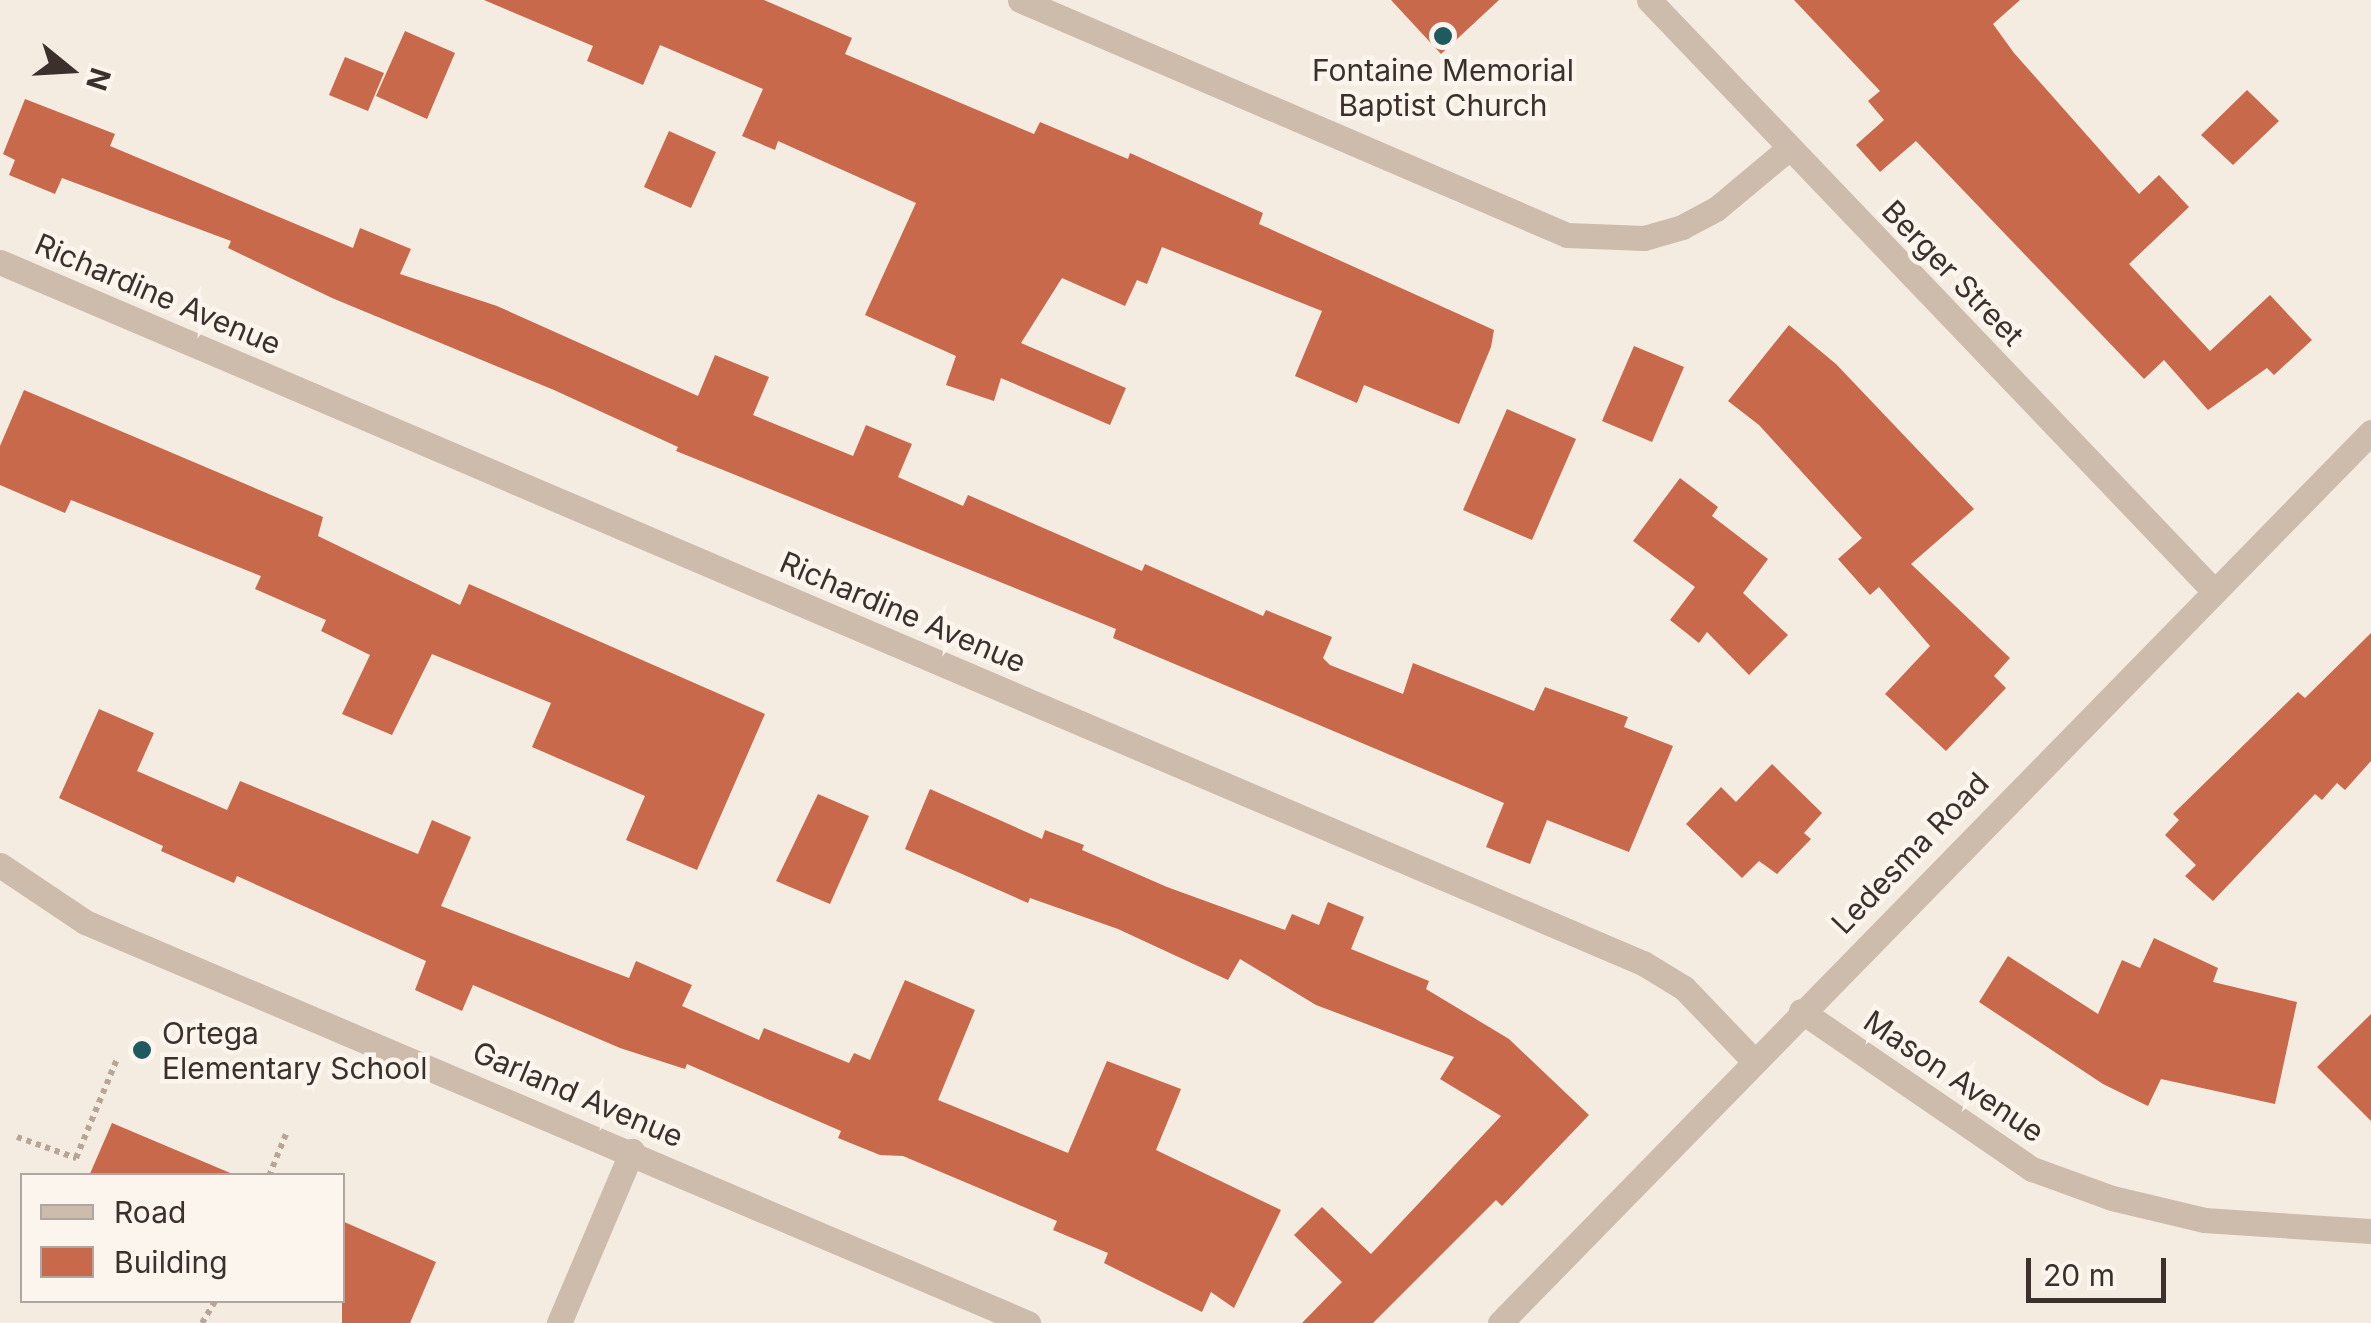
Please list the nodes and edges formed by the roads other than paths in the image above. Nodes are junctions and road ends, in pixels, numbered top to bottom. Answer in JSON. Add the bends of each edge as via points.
{"nodes":[{"id":1,"x":1020,"y":0,"type":"edge"},
{"id":2,"x":1649,"y":0,"type":"edge"},
{"id":3,"x":1788,"y":148,"type":"junction"},
{"id":4,"x":0,"y":262,"type":"edge"},
{"id":5,"x":2371,"y":432,"type":"edge"},
{"id":6,"x":2212,"y":590,"type":"junction"},
{"id":7,"x":0,"y":865,"type":"edge"},
{"id":8,"x":1801,"y":1011,"type":"junction"},
{"id":9,"x":1754,"y":1061,"type":"junction"},
{"id":10,"x":632,"y":1151,"type":"junction"},
{"id":11,"x":2371,"y":1231,"type":"edge"},
{"id":12,"x":559,"y":1323,"type":"edge"},
{"id":13,"x":1028,"y":1323,"type":"edge"},
{"id":14,"x":1500,"y":1323,"type":"edge"}],
"edges":[{"from":1,"to":3,"type":"street","via":[[1567,235],[1644,238],[1682,227],[1716,208]]},
{"from":2,"to":3,"type":"street","name":"Berger Street"},
{"from":3,"to":6,"type":"street","name":"Berger Street"},
{"from":4,"to":9,"type":"street","name":"Richardine Avenue","via":[[1643,963],[1684,988]]},
{"from":5,"to":6,"type":"street","name":"Ledesma Road"},
{"from":6,"to":8,"type":"street","name":"Ledesma Road"},
{"from":7,"to":10,"type":"street","name":"Garland Avenue","via":[[85,922]]},
{"from":8,"to":9,"type":"street","name":"Ledesma Road"},
{"from":8,"to":11,"type":"street","name":"Mason Avenue","via":[[2032,1169],[2112,1198],[2204,1220]]},
{"from":9,"to":14,"type":"street","name":"Ledesma Road"},
{"from":10,"to":12,"type":"street"},
{"from":10,"to":13,"type":"street","name":"Garland Avenue"}]}
